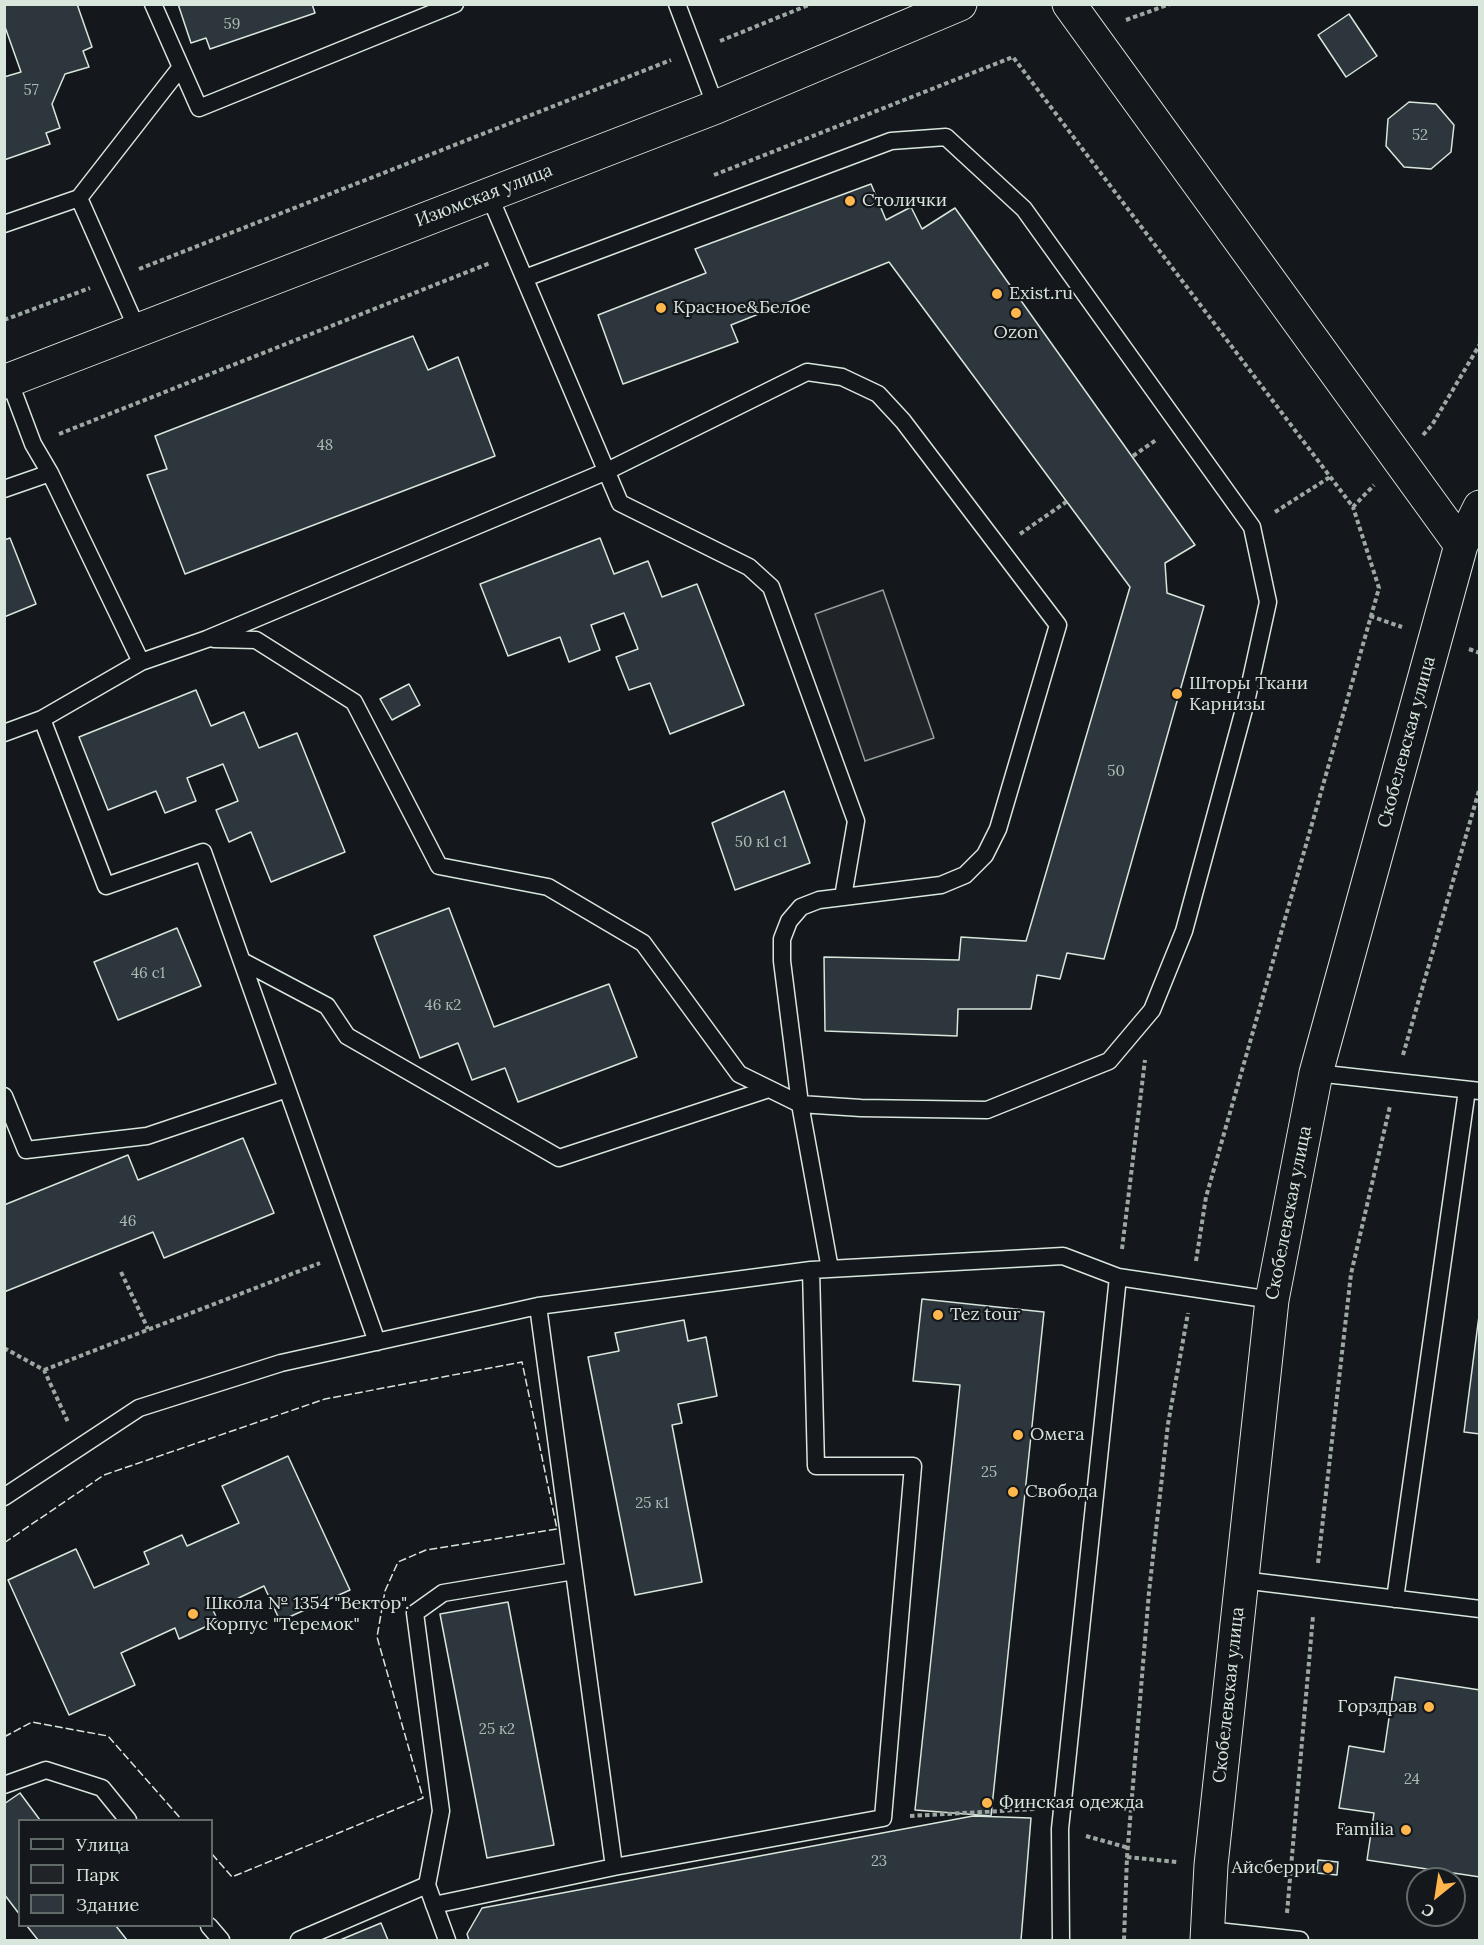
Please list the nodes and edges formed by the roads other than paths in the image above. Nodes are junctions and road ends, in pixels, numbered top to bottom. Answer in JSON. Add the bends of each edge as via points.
{"nodes":[{"id":1,"x":153,"y":4,"type":"edge"},
{"id":2,"x":455,"y":4,"type":"edge"},
{"id":3,"x":677,"y":4,"type":"edge"},
{"id":4,"x":960,"y":4,"type":"edge"},
{"id":5,"x":1069,"y":4,"type":"edge"},
{"id":6,"x":181,"y":67,"type":"junction"},
{"id":7,"x":716,"y":107,"type":"junction"},
{"id":8,"x":489,"y":195,"type":"junction"},
{"id":9,"x":79,"y":198,"type":"junction"},
{"id":10,"x":4,"y":224,"type":"edge"},
{"id":11,"x":525,"y":278,"type":"junction"},
{"id":12,"x":138,"y":331,"type":"junction"},
{"id":13,"x":7,"y":381,"type":"edge"},
{"id":14,"x":607,"y":471,"type":"junction"},
{"id":15,"x":50,"y":473,"type":"junction"},
{"id":16,"x":4,"y":489,"type":"edge"},
{"id":17,"x":1479,"y":507,"type":"edge"},
{"id":18,"x":1461,"y":545,"type":"junction"},
{"id":19,"x":207,"y":639,"type":"junction"},
{"id":20,"x":141,"y":662,"type":"junction"},
{"id":21,"x":42,"y":719,"type":"junction"},
{"id":22,"x":4,"y":734,"type":"edge"},
{"id":23,"x":843,"y":897,"type":"junction"},
{"id":24,"x":242,"y":961,"type":"junction"},
{"id":25,"x":1316,"y":1073,"type":"junction"},
{"id":26,"x":287,"y":1089,"type":"junction"},
{"id":27,"x":770,"y":1089,"type":"junction"},
{"id":28,"x":1473,"y":1090,"type":"edge"},
{"id":29,"x":4,"y":1096,"type":"edge"},
{"id":30,"x":800,"y":1104,"type":"junction"},
{"id":31,"x":830,"y":1269,"type":"junction"},
{"id":32,"x":811,"y":1270,"type":"junction"},
{"id":33,"x":1118,"y":1277,"type":"junction"},
{"id":34,"x":1272,"y":1300,"type":"junction"},
{"id":35,"x":538,"y":1306,"type":"junction"},
{"id":36,"x":377,"y":1342,"type":"junction"},
{"id":37,"x":4,"y":1497,"type":"edge"},
{"id":38,"x":574,"y":1571,"type":"junction"},
{"id":39,"x":1242,"y":1580,"type":"junction"},
{"id":40,"x":1395,"y":1599,"type":"junction"},
{"id":41,"x":1479,"y":1609,"type":"edge"},
{"id":42,"x":4,"y":1785,"type":"edge"},
{"id":43,"x":126,"y":1819,"type":"edge"},
{"id":44,"x":614,"y":1867,"type":"junction"},
{"id":45,"x":427,"y":1885,"type":"junction"},
{"id":46,"x":434,"y":1905,"type":"junction"},
{"id":47,"x":210,"y":1927,"type":"edge"},
{"id":48,"x":1207,"y":1935,"type":"edge"},
{"id":49,"x":1292,"y":1940,"type":"edge"},
{"id":50,"x":221,"y":1941,"type":"edge"},
{"id":51,"x":299,"y":1941,"type":"edge"},
{"id":52,"x":447,"y":1941,"type":"edge"},
{"id":53,"x":1061,"y":1941,"type":"edge"}],
"edges":[{"from":1,"to":6,"type":"lane"},
{"from":2,"to":6,"type":"lane","via":[[199,108]]},
{"from":3,"to":7,"type":"lane"},
{"from":4,"to":7,"type":"street","name":"Изюмская улица"},
{"from":5,"to":18,"type":"street"},
{"from":6,"to":9,"type":"lane"},
{"from":7,"to":8,"type":"street","name":"Изюмская улица"},
{"from":8,"to":11,"type":"lane"},
{"from":8,"to":12,"type":"street","name":"Изюмская улица"},
{"from":9,"to":10,"type":"lane"},
{"from":9,"to":12,"type":"lane"},
{"from":11,"to":14,"type":"lane"},
{"from":11,"to":30,"type":"lane","via":[[891,141],[946,137],[1024,209],[1252,527],[1268,602],[1246,702],[1184,931],[1152,1010],[1109,1061],[987,1110]]},
{"from":12,"to":13,"type":"street","name":"Изюмская улица"},
{"from":13,"to":15,"type":"lane","via":[[33,444]]},
{"from":14,"to":19,"type":"lane"},
{"from":14,"to":23,"type":"lane","via":[[620,502],[749,567],[771,587],[856,821]]},
{"from":14,"to":23,"type":"lane","via":[[807,372],[842,377],[878,394],[903,421],[1058,624],[998,830],[984,855],[966,875],[941,885]]},
{"from":15,"to":16,"type":"lane"},
{"from":15,"to":20,"type":"lane"},
{"from":17,"to":18,"type":"street","name":"Скобелевская улица"},
{"from":18,"to":25,"type":"street","name":"Скобелевская улица"},
{"from":19,"to":20,"type":"lane"},
{"from":19,"to":27,"type":"lane","via":[[256,640],[354,702],[440,866],[548,887],[643,943],[739,1074]]},
{"from":20,"to":21,"type":"lane"},
{"from":21,"to":22,"type":"lane"},
{"from":21,"to":24,"type":"lane","via":[[106,886],[203,852]]},
{"from":23,"to":30,"type":"lane","via":[[801,907],[789,921],[782,939]]},
{"from":24,"to":26,"type":"lane"},
{"from":24,"to":27,"type":"lane","via":[[327,1006],[347,1036],[559,1158]]},
{"from":25,"to":28,"type":"lane"},
{"from":25,"to":34,"type":"street","name":"Скобелевская улица"},
{"from":26,"to":29,"type":"lane","via":[[147,1136],[26,1150]]},
{"from":26,"to":36,"type":"lane"},
{"from":27,"to":30,"type":"lane"},
{"from":28,"to":40,"type":"lane"},
{"from":30,"to":31,"type":"lane"},
{"from":31,"to":32,"type":"lane"},
{"from":31,"to":33,"type":"lane","via":[[1062,1256]]},
{"from":32,"to":35,"type":"lane"},
{"from":32,"to":44,"type":"lane","via":[[816,1466],[913,1466],[883,1818]]},
{"from":33,"to":34,"type":"lane"},
{"from":33,"to":53,"type":"lane","via":[[1060,1829]]},
{"from":34,"to":39,"type":"street","name":"Скобелевская улица"},
{"from":35,"to":36,"type":"lane"},
{"from":35,"to":38,"type":"lane"},
{"from":36,"to":37,"type":"lane","via":[[281,1363],[139,1408]]},
{"from":38,"to":44,"type":"lane"},
{"from":38,"to":45,"type":"lane","via":[[443,1593],[415,1612],[441,1810]]},
{"from":39,"to":40,"type":"lane"},
{"from":39,"to":48,"type":"street","name":"Скобелевская улица"},
{"from":40,"to":41,"type":"lane"},
{"from":42,"to":43,"type":"lane","via":[[46,1770],[102,1788]]},
{"from":44,"to":46,"type":"lane"},
{"from":45,"to":46,"type":"lane"},
{"from":45,"to":51,"type":"lane"},
{"from":46,"to":52,"type":"lane"},
{"from":47,"to":50,"type":"lane"},
{"from":48,"to":49,"type":"lane"}]}
